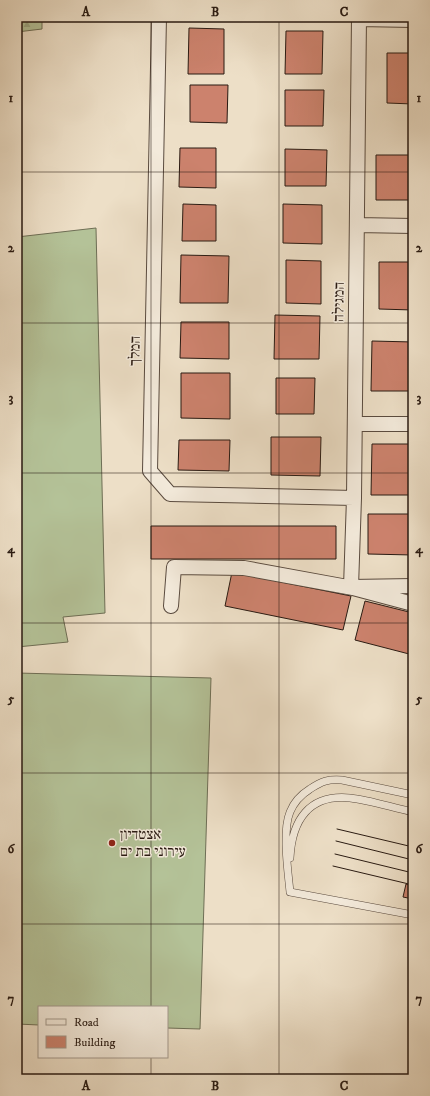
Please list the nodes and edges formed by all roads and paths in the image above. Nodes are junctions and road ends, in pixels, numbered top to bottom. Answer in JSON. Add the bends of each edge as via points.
{"nodes":[{"id":1,"x":159,"y":17,"type":"edge"},
{"id":2,"x":359,"y":18,"type":"edge"},
{"id":3,"x":413,"y":20,"type":"edge"},
{"id":4,"x":357,"y":225,"type":"junction"},
{"id":5,"x":413,"y":226,"type":"edge"},
{"id":6,"x":355,"y":424,"type":"junction"},
{"id":7,"x":413,"y":424,"type":"edge"},
{"id":8,"x":354,"y":498,"type":"junction"},
{"id":9,"x":413,"y":586,"type":"edge"},
{"id":10,"x":350,"y":587,"type":"junction"},
{"id":11,"x":413,"y":604,"type":"edge"},
{"id":12,"x":171,"y":606,"type":"dead end"},
{"id":13,"x":413,"y":795,"type":"edge"},
{"id":14,"x":413,"y":812,"type":"edge"},
{"id":15,"x":290,"y":892,"type":"junction"},
{"id":16,"x":413,"y":915,"type":"edge"}],
"edges":[{"from":1,"to":8,"type":"street","name":"המלך","via":[[150,472],[170,494]]},
{"from":2,"to":3,"type":"street"},
{"from":2,"to":4,"type":"street","name":"המגילה"},
{"from":4,"to":5,"type":"street"},
{"from":4,"to":6,"type":"street","name":"המגילה"},
{"from":6,"to":7,"type":"street"},
{"from":6,"to":8,"type":"street","name":"המגילה"},
{"from":8,"to":10,"type":"street","name":"המגילה"},
{"from":9,"to":10,"type":"street"},
{"from":10,"to":11,"type":"street"},
{"from":10,"to":12,"type":"street","via":[[244,568],[174,567]]},
{"from":13,"to":15,"type":"lane","via":[[342,780],[322,781],[303,794],[290,812],[288,824],[286,853]]},
{"from":14,"to":15,"type":"lane","via":[[351,798],[336,798],[315,803],[306,810],[298,822],[293,838]]},
{"from":15,"to":16,"type":"lane"}]}
